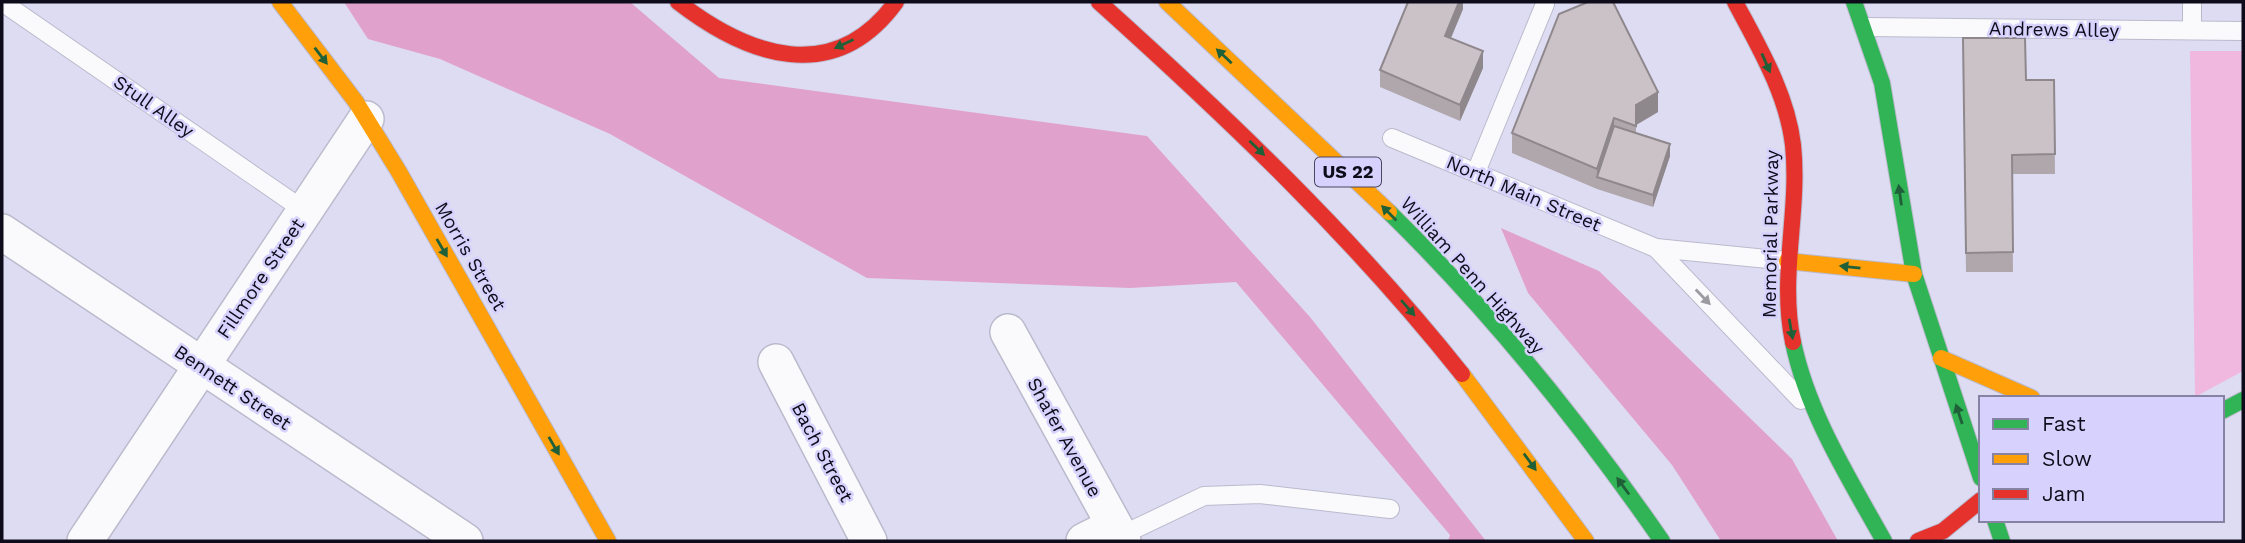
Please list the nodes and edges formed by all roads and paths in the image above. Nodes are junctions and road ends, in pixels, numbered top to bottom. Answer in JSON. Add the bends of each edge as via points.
{"nodes":[{"id":1,"x":2,"y":2,"type":"edge"},
{"id":2,"x":279,"y":2,"type":"edge"},
{"id":3,"x":678,"y":2,"type":"edge"},
{"id":4,"x":896,"y":2,"type":"edge"},
{"id":5,"x":1099,"y":2,"type":"edge"},
{"id":6,"x":1167,"y":2,"type":"edge"},
{"id":7,"x":1735,"y":2,"type":"edge"},
{"id":8,"x":1854,"y":2,"type":"edge"},
{"id":9,"x":2192,"y":2,"type":"edge"},
{"id":10,"x":1545,"y":4,"type":"dead end"},
{"id":11,"x":1864,"y":27,"type":"junction"},
{"id":12,"x":2192,"y":30,"type":"junction"},
{"id":13,"x":2243,"y":31,"type":"edge"},
{"id":14,"x":366,"y":119,"type":"junction"},
{"id":15,"x":1392,"y":138,"type":"dead end"},
{"id":16,"x":1476,"y":172,"type":"junction"},
{"id":17,"x":305,"y":211,"type":"junction"},
{"id":18,"x":2,"y":232,"type":"edge"},
{"id":19,"x":1656,"y":248,"type":"junction"},
{"id":20,"x":1787,"y":261,"type":"junction"},
{"id":21,"x":1914,"y":274,"type":"junction"},
{"id":22,"x":1008,"y":332,"type":"dead end"},
{"id":23,"x":1941,"y":358,"type":"junction"},
{"id":24,"x":776,"y":362,"type":"dead end"},
{"id":25,"x":201,"y":366,"type":"junction"},
{"id":26,"x":2027,"y":396,"type":"edge"},
{"id":27,"x":2243,"y":400,"type":"edge"},
{"id":28,"x":2224,"y":410,"type":"edge"},
{"id":29,"x":1818,"y":418,"type":"junction"},
{"id":30,"x":1979,"y":472,"type":"edge"},
{"id":31,"x":1979,"y":502,"type":"edge"},
{"id":32,"x":1390,"y":509,"type":"dead end"},
{"id":33,"x":1996,"y":522,"type":"edge"},
{"id":34,"x":1110,"y":536,"type":"edge"},
{"id":35,"x":85,"y":541,"type":"edge"},
{"id":36,"x":465,"y":541,"type":"edge"},
{"id":37,"x":608,"y":541,"type":"edge"},
{"id":38,"x":869,"y":541,"type":"edge"},
{"id":39,"x":1586,"y":541,"type":"edge"},
{"id":40,"x":1662,"y":541,"type":"edge"},
{"id":41,"x":1884,"y":541,"type":"edge"},
{"id":42,"x":1918,"y":541,"type":"edge"},
{"id":43,"x":2002,"y":541,"type":"edge"}],
"edges":[{"from":1,"to":17,"type":"lane","name":"Stull Alley"},
{"from":2,"to":14,"type":"main road","name":"Morris Street","one_way":true},
{"from":4,"to":3,"type":"main road","one_way":true,"via":[[884,18],[856,39],[800,57],[779,56],[742,43]]},
{"from":5,"to":39,"type":"main road","number":"US 22","one_way":true,"via":[[1286,175],[1363,257],[1490,407]]},
{"from":40,"to":6,"type":"main road","name":"William Penn Highway","number":"US 22","one_way":true,"via":[[1612,471],[1425,248]]},
{"from":7,"to":20,"type":"main road","name":"Memorial Parkway","one_way":true,"via":[[1774,81],[1792,140],[1794,182]]},
{"from":8,"to":11,"type":"main road"},
{"from":9,"to":12,"type":"lane"},
{"from":10,"to":16,"type":"lane"},
{"from":11,"to":12,"type":"lane","name":"Andrews Alley"},
{"from":21,"to":11,"type":"main road","one_way":true,"via":[[1888,113]]},
{"from":12,"to":13,"type":"lane","name":"Andrews Alley"},
{"from":14,"to":17,"type":"street","name":"Fillmore Street"},
{"from":14,"to":37,"type":"main road","name":"Morris Street","one_way":true},
{"from":15,"to":16,"type":"lane","name":"North Main Street"},
{"from":16,"to":19,"type":"lane","name":"North Main Street"},
{"from":17,"to":25,"type":"street","name":"Fillmore Street"},
{"from":18,"to":25,"type":"street","name":"Bennett Street"},
{"from":19,"to":20,"type":"lane"},
{"from":19,"to":29,"type":"lane","one_way":true},
{"from":21,"to":20,"type":"main road","one_way":true},
{"from":20,"to":29,"type":"main road","name":"Memorial Parkway","one_way":true,"via":[[1789,323]]},
{"from":21,"to":23,"type":"main road"},
{"from":22,"to":34,"type":"street","name":"Shafer Avenue"},
{"from":23,"to":26,"type":"main road"},
{"from":30,"to":23,"type":"main road","one_way":true},
{"from":24,"to":38,"type":"street","name":"Bach Street"},
{"from":25,"to":35,"type":"street","name":"Fillmore Street"},
{"from":25,"to":36,"type":"street","name":"Bennett Street"},
{"from":27,"to":28,"type":"main road"},
{"from":29,"to":41,"type":"main road","name":"Memorial Parkway"},
{"from":31,"to":42,"type":"main road","via":[[1943,531]]},
{"from":32,"to":34,"type":"lane","via":[[1260,494],[1204,496]]},
{"from":33,"to":43,"type":"main road"}]}
